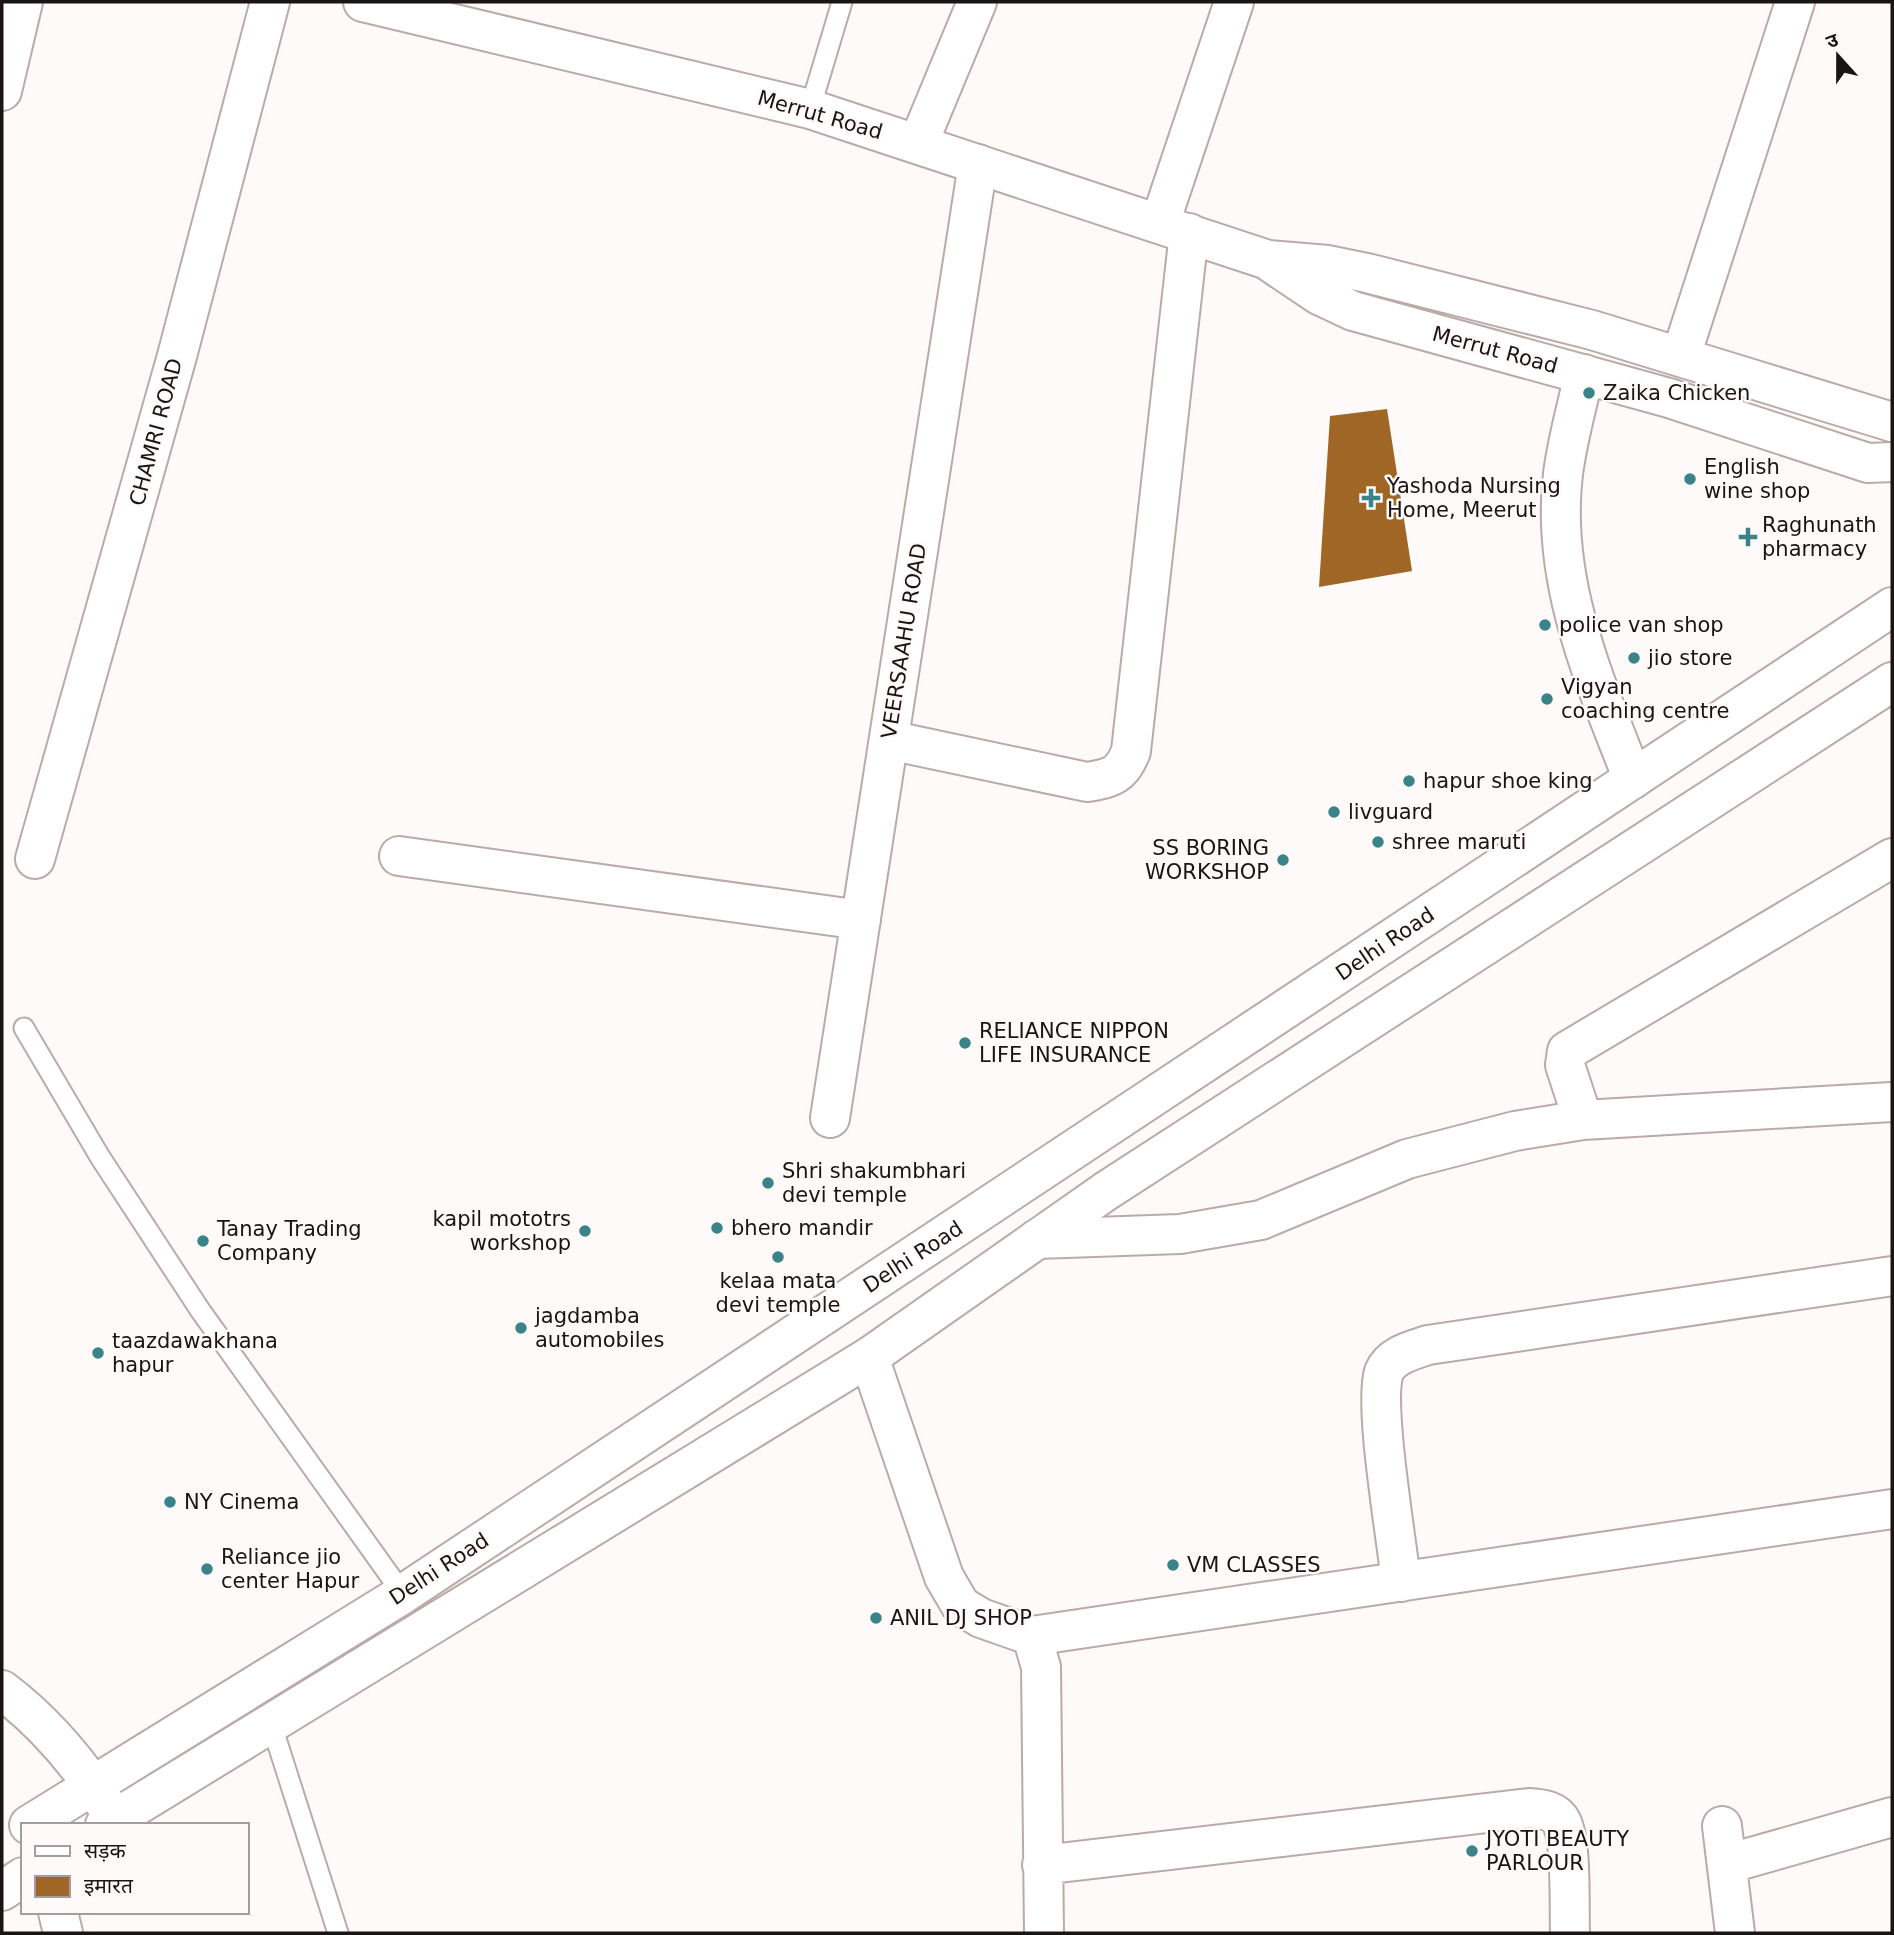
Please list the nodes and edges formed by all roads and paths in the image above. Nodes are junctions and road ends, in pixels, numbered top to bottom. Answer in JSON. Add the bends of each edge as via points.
{"nodes":[{"id":1,"x":23,"y":2,"type":"edge"},
{"id":2,"x":270,"y":2,"type":"edge"},
{"id":3,"x":363,"y":2,"type":"edge"},
{"id":4,"x":842,"y":2,"type":"edge"},
{"id":5,"x":977,"y":2,"type":"edge"},
{"id":6,"x":1234,"y":2,"type":"edge"},
{"id":7,"x":1795,"y":2,"type":"edge"},
{"id":8,"x":2,"y":90,"type":"edge"},
{"id":9,"x":810,"y":109,"type":"junction"},
{"id":10,"x":918,"y":144,"type":"junction"},
{"id":11,"x":978,"y":164,"type":"junction"},
{"id":12,"x":1175,"y":228,"type":"junction"},
{"id":13,"x":1268,"y":260,"type":"junction"},
{"id":14,"x":1681,"y":356,"type":"junction"},
{"id":15,"x":1584,"y":374,"type":"junction"},
{"id":16,"x":1892,"y":422,"type":"edge"},
{"id":17,"x":1892,"y":462,"type":"edge"},
{"id":18,"x":1892,"y":607,"type":"edge"},
{"id":19,"x":1892,"y":682,"type":"edge"},
{"id":20,"x":889,"y":740,"type":"junction"},
{"id":21,"x":1633,"y":779,"type":"junction"},
{"id":22,"x":399,"y":856,"type":"dead end"},
{"id":23,"x":1892,"y":858,"type":"edge"},
{"id":24,"x":35,"y":859,"type":"dead end"},
{"id":25,"x":861,"y":920,"type":"junction"},
{"id":26,"x":24,"y":1028,"type":"dead end"},
{"id":27,"x":1892,"y":1102,"type":"edge"},
{"id":28,"x":830,"y":1118,"type":"dead end"},
{"id":29,"x":1583,"y":1121,"type":"junction"},
{"id":30,"x":967,"y":1222,"type":"junction"},
{"id":31,"x":1037,"y":1239,"type":"junction"},
{"id":32,"x":996,"y":1267,"type":"junction"},
{"id":33,"x":1892,"y":1276,"type":"edge"},
{"id":34,"x":869,"y":1357,"type":"junction"},
{"id":35,"x":1892,"y":1511,"type":"edge"},
{"id":36,"x":463,"y":1554,"type":"junction"},
{"id":37,"x":1401,"y":1582,"type":"junction"},
{"id":38,"x":485,"y":1592,"type":"junction"},
{"id":39,"x":403,"y":1594,"type":"junction"},
{"id":40,"x":1032,"y":1636,"type":"junction"},
{"id":41,"x":2,"y":1690,"type":"edge"},
{"id":42,"x":271,"y":1723,"type":"junction"},
{"id":43,"x":93,"y":1783,"type":"junction"},
{"id":44,"x":1892,"y":1817,"type":"edge"},
{"id":45,"x":110,"y":1822,"type":"edge"},
{"id":46,"x":34,"y":1823,"type":"edge"},
{"id":47,"x":1722,"y":1826,"type":"dead end"},
{"id":48,"x":21,"y":1831,"type":"edge"},
{"id":49,"x":2,"y":1842,"type":"edge"},
{"id":50,"x":1727,"y":1864,"type":"junction"},
{"id":51,"x":1042,"y":1865,"type":"junction"},
{"id":52,"x":21,"y":1878,"type":"edge"},
{"id":53,"x":2,"y":1891,"type":"edge"},
{"id":54,"x":58,"y":1914,"type":"edge"},
{"id":55,"x":63,"y":1933,"type":"edge"},
{"id":56,"x":338,"y":1933,"type":"edge"},
{"id":57,"x":1044,"y":1933,"type":"edge"},
{"id":58,"x":1570,"y":1933,"type":"edge"},
{"id":59,"x":1735,"y":1933,"type":"edge"}],
"edges":[{"from":1,"to":8,"type":"street"},
{"from":2,"to":24,"type":"street","name":"CHAMRI ROAD","via":[[174,369]]},
{"from":3,"to":9,"type":"street","name":"Merrut Road"},
{"from":4,"to":9,"type":"lane"},
{"from":5,"to":10,"type":"street"},
{"from":6,"to":12,"type":"street"},
{"from":7,"to":14,"type":"street"},
{"from":9,"to":10,"type":"street","name":"Merrut Road"},
{"from":10,"to":11,"type":"street","name":"Merrut Road"},
{"from":11,"to":12,"type":"street","name":"Merrut Road"},
{"from":11,"to":20,"type":"street","name":"VEERSAAHU ROAD"},
{"from":12,"to":13,"type":"street","name":"Merrut Road"},
{"from":12,"to":20,"type":"street","via":[[1131,751],[1124,769],[1112,778],[1087,782]]},
{"from":13,"to":14,"type":"street","name":"Merrut Road","via":[[1367,273]]},
{"from":13,"to":15,"type":"street","name":"Merrut Road","via":[[1319,295],[1353,311]]},
{"from":14,"to":16,"type":"street","name":"Merrut Road"},
{"from":15,"to":17,"type":"street","name":"Merrut Road","via":[[1868,463]]},
{"from":15,"to":21,"type":"street","via":[[1563,475],[1566,581],[1587,659]]},
{"from":18,"to":21,"type":"street","name":"Delhi Road"},
{"from":19,"to":31,"type":"street","name":"Delhi Road"},
{"from":20,"to":25,"type":"street","name":"VEERSAAHU ROAD"},
{"from":21,"to":30,"type":"street","name":"Delhi Road"},
{"from":22,"to":25,"type":"street"},
{"from":23,"to":29,"type":"street","via":[[1567,1051],[1565,1065]]},
{"from":25,"to":28,"type":"street","name":"VEERSAAHU ROAD"},
{"from":26,"to":39,"type":"lane","via":[[100,1157],[200,1310]]},
{"from":27,"to":29,"type":"street"},
{"from":29,"to":31,"type":"street","via":[[1407,1158],[1261,1220],[1180,1234]]},
{"from":30,"to":32,"type":"street"},
{"from":30,"to":36,"type":"street","name":"Delhi Road"},
{"from":31,"to":32,"type":"street","name":"Delhi Road"},
{"from":32,"to":34,"type":"street","name":"Delhi Road"},
{"from":33,"to":37,"type":"street","via":[[1428,1345],[1401,1354],[1385,1371],[1381,1404]]},
{"from":34,"to":38,"type":"street","name":"Delhi Road"},
{"from":34,"to":40,"type":"street","via":[[944,1577],[961,1606]]},
{"from":35,"to":37,"type":"street"},
{"from":36,"to":38,"type":"street"},
{"from":36,"to":39,"type":"street","name":"Delhi Road"},
{"from":37,"to":40,"type":"street"},
{"from":38,"to":42,"type":"street","name":"Delhi Road"},
{"from":39,"to":43,"type":"street","name":"Delhi Road"},
{"from":40,"to":51,"type":"street","via":[[1041,1667]]},
{"from":41,"to":43,"type":"street","via":[[68,1749]]},
{"from":42,"to":45,"type":"street","name":"Delhi Road"},
{"from":42,"to":56,"type":"lane"},
{"from":43,"to":45,"type":"street"},
{"from":43,"to":46,"type":"street","name":"Delhi Road"},
{"from":44,"to":50,"type":"street"},
{"from":47,"to":50,"type":"street"},
{"from":48,"to":49,"type":"street","name":"Delhi Road"},
{"from":50,"to":59,"type":"street"},
{"from":51,"to":57,"type":"street"},
{"from":51,"to":58,"type":"street","via":[[1547,1809],[1562,1822]]},
{"from":52,"to":53,"type":"street"},
{"from":54,"to":55,"type":"street"}]}
